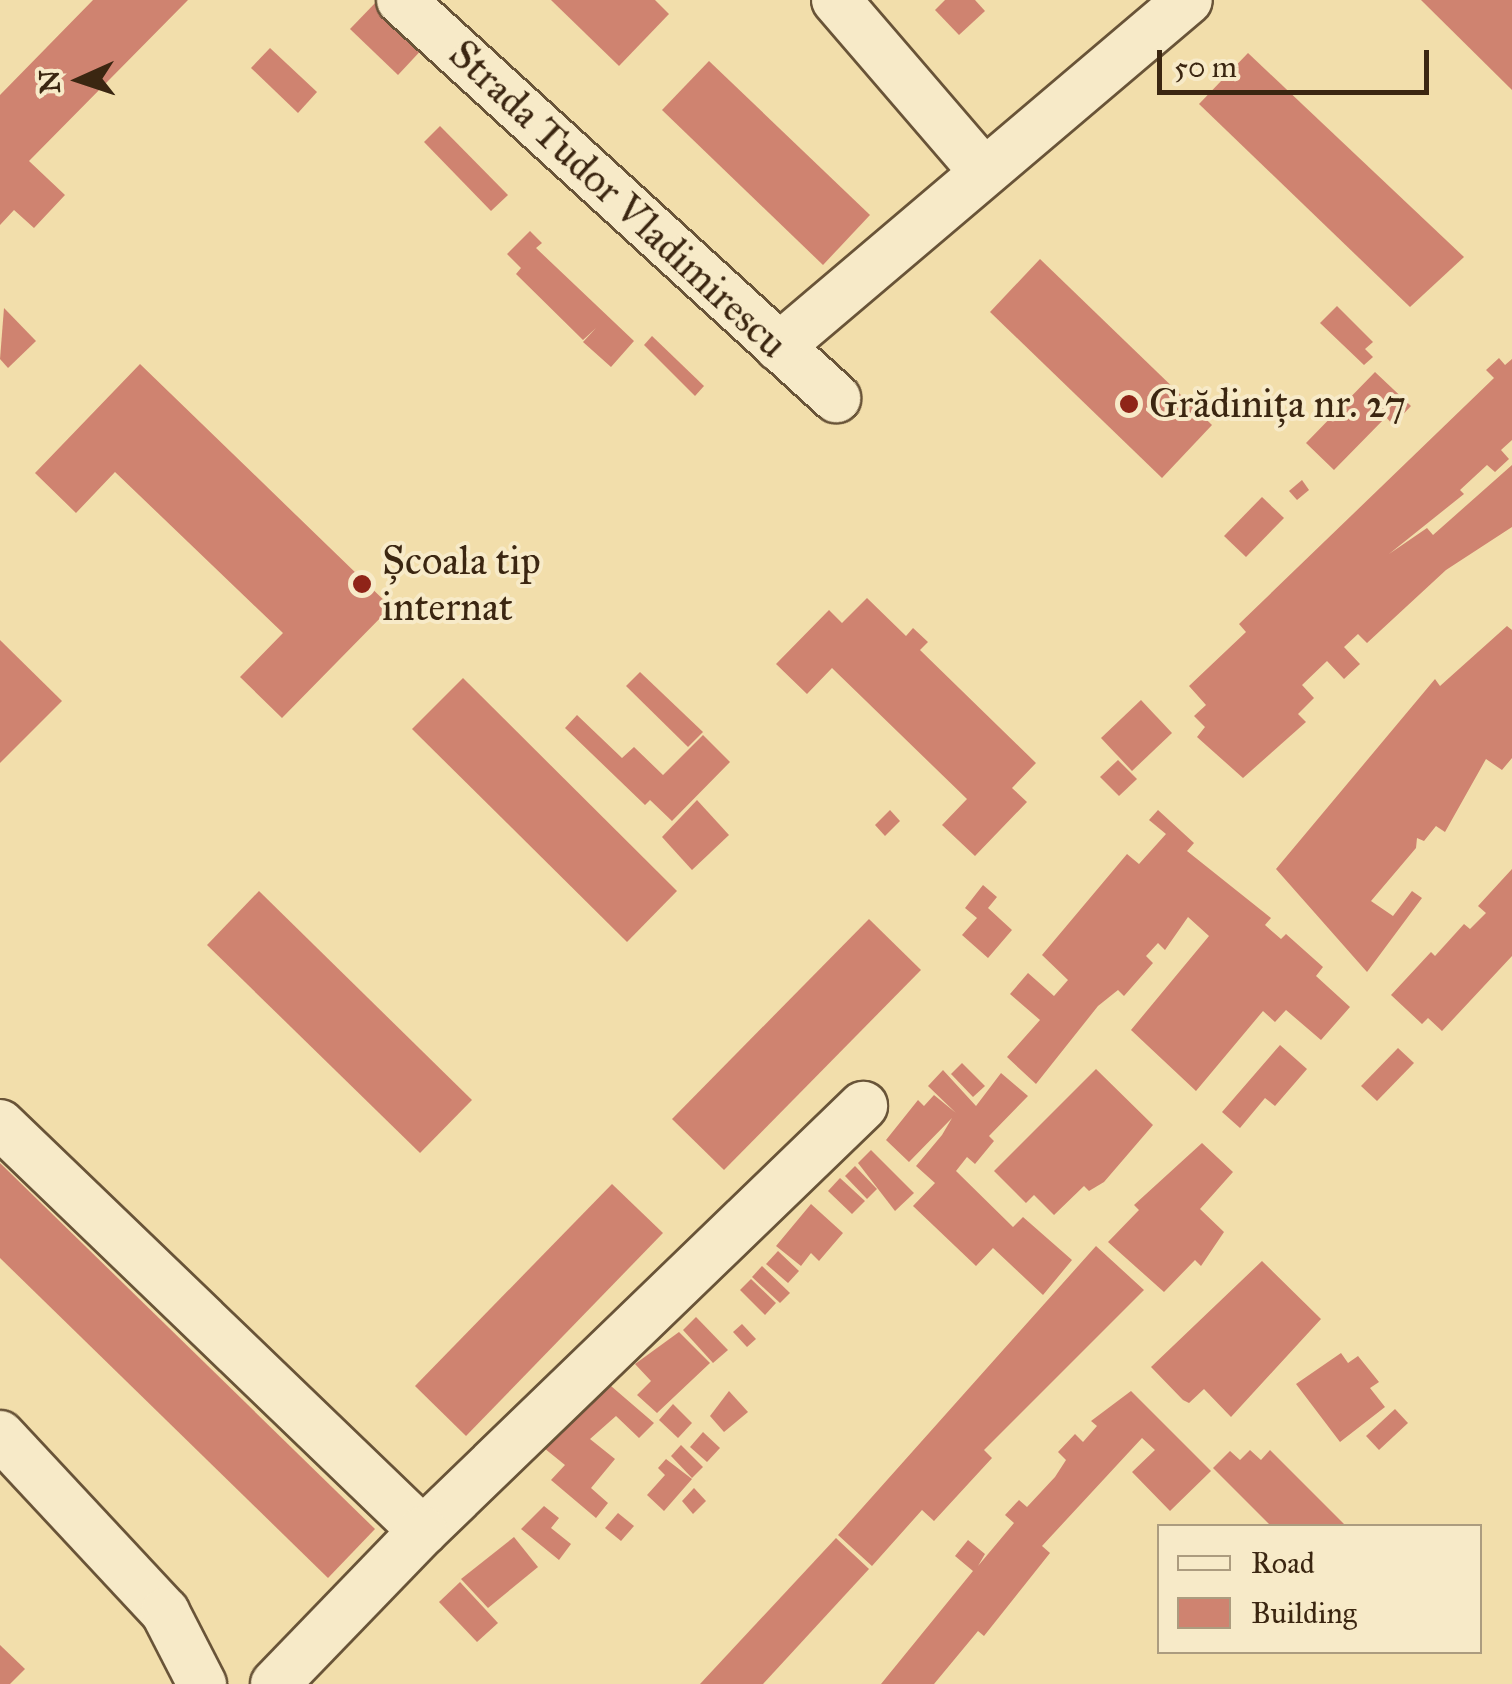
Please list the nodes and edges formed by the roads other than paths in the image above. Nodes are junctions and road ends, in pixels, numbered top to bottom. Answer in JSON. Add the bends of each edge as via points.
{"nodes":[{"id":1,"x":401,"y":0,"type":"edge"},
{"id":2,"x":836,"y":0,"type":"edge"},
{"id":3,"x":1188,"y":0,"type":"edge"},
{"id":4,"x":984,"y":172,"type":"junction"},
{"id":5,"x":778,"y":347,"type":"junction"},
{"id":6,"x":836,"y":398,"type":"dead end"},
{"id":7,"x":863,"y":1106,"type":"dead end"},
{"id":8,"x":0,"y":1124,"type":"edge"},
{"id":9,"x":0,"y":1436,"type":"edge"},
{"id":10,"x":424,"y":1531,"type":"junction"},
{"id":11,"x":202,"y":1684,"type":"edge"},
{"id":12,"x":275,"y":1684,"type":"edge"}],
"edges":[{"from":1,"to":5,"type":"street","name":"Strada Tudor Vladimirescu"},
{"from":2,"to":4,"type":"street"},
{"from":3,"to":4,"type":"street"},
{"from":4,"to":5,"type":"street"},
{"from":5,"to":6,"type":"street","name":"Strada Tudor Vladimirescu"},
{"from":7,"to":10,"type":"street"},
{"from":8,"to":10,"type":"street"},
{"from":9,"to":11,"type":"street","via":[[166,1612]]},
{"from":10,"to":12,"type":"street"}]}
